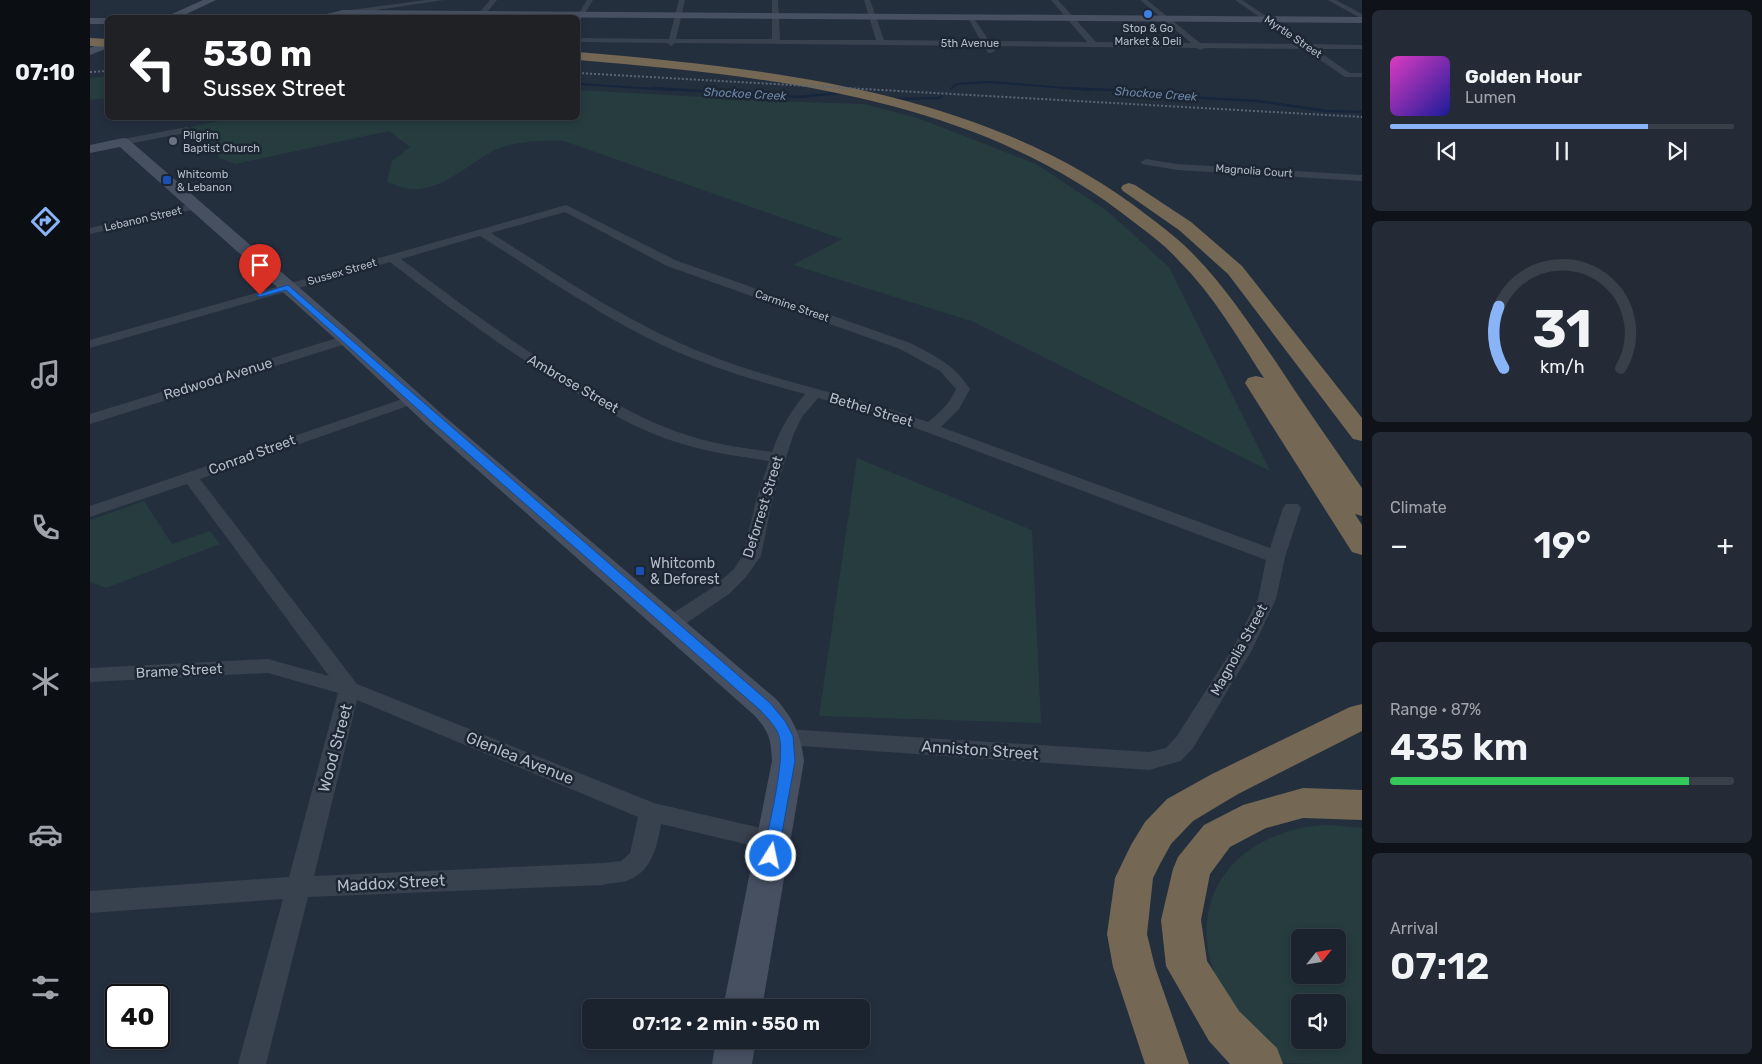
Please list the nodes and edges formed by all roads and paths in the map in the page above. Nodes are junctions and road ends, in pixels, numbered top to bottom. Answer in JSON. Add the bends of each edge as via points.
{"nodes":[{"id":1,"x":211,"y":0,"type":"edge"},
{"id":2,"x":441,"y":0,"type":"edge"},
{"id":3,"x":590,"y":0,"type":"edge"},
{"id":4,"x":682,"y":0,"type":"edge"},
{"id":5,"x":775,"y":0,"type":"edge"},
{"id":6,"x":867,"y":0,"type":"edge"},
{"id":7,"x":1054,"y":0,"type":"edge"},
{"id":8,"x":1143,"y":0,"type":"edge"},
{"id":9,"x":1238,"y":0,"type":"edge"},
{"id":10,"x":1331,"y":0,"type":"edge"},
{"id":11,"x":492,"y":1,"type":"edge"},
{"id":12,"x":964,"y":6,"type":"dead end"},
{"id":13,"x":343,"y":13,"type":"junction"},
{"id":14,"x":175,"y":15,"type":"edge"},
{"id":15,"x":333,"y":15,"type":"edge"},
{"id":16,"x":380,"y":15,"type":"edge"},
{"id":17,"x":481,"y":15,"type":"edge"},
{"id":18,"x":580,"y":15,"type":"edge"},
{"id":19,"x":679,"y":15,"type":"junction"},
{"id":20,"x":775,"y":16,"type":"junction"},
{"id":21,"x":580,"y":17,"type":"edge"},
{"id":22,"x":873,"y":17,"type":"junction"},
{"id":23,"x":971,"y":18,"type":"junction"},
{"id":24,"x":1070,"y":18,"type":"junction"},
{"id":25,"x":1166,"y":19,"type":"junction"},
{"id":26,"x":1362,"y":19,"type":"edge"},
{"id":27,"x":1267,"y":20,"type":"junction"},
{"id":28,"x":90,"y":21,"type":"edge"},
{"id":29,"x":105,"y":21,"type":"edge"},
{"id":30,"x":90,"y":37,"type":"edge"},
{"id":31,"x":105,"y":37,"type":"edge"},
{"id":32,"x":580,"y":40,"type":"edge"},
{"id":33,"x":90,"y":42,"type":"edge"},
{"id":34,"x":671,"y":42,"type":"junction"},
{"id":35,"x":776,"y":42,"type":"junction"},
{"id":36,"x":881,"y":43,"type":"junction"},
{"id":37,"x":105,"y":44,"type":"edge"},
{"id":38,"x":986,"y":44,"type":"junction"},
{"id":39,"x":1093,"y":44,"type":"junction"},
{"id":40,"x":105,"y":45,"type":"edge"},
{"id":41,"x":1198,"y":45,"type":"junction"},
{"id":42,"x":1306,"y":46,"type":"junction"},
{"id":43,"x":1362,"y":47,"type":"edge"},
{"id":44,"x":580,"y":50,"type":"edge"},
{"id":45,"x":90,"y":52,"type":"edge"},
{"id":46,"x":1208,"y":53,"type":"dead end"},
{"id":47,"x":580,"y":56,"type":"edge"},
{"id":48,"x":994,"y":56,"type":"dead end"},
{"id":49,"x":1362,"y":75,"type":"edge"},
{"id":50,"x":187,"y":130,"type":"dead end"},
{"id":51,"x":123,"y":142,"type":"junction"},
{"id":52,"x":90,"y":149,"type":"edge"},
{"id":53,"x":1146,"y":162,"type":"dead end"},
{"id":54,"x":1362,"y":178,"type":"edge"},
{"id":55,"x":196,"y":206,"type":"junction"},
{"id":56,"x":566,"y":208,"type":"joint"},
{"id":57,"x":90,"y":231,"type":"edge"},
{"id":58,"x":481,"y":232,"type":"junction"},
{"id":59,"x":392,"y":258,"type":"junction"},
{"id":60,"x":1211,"y":284,"type":"junction"},
{"id":61,"x":288,"y":287,"type":"junction"},
{"id":62,"x":347,"y":339,"type":"junction"},
{"id":63,"x":90,"y":344,"type":"edge"},
{"id":64,"x":814,"y":393,"type":"junction"},
{"id":65,"x":414,"y":399,"type":"junction"},
{"id":66,"x":90,"y":418,"type":"edge"},
{"id":67,"x":930,"y":428,"type":"junction"},
{"id":68,"x":1362,"y":434,"type":"edge"},
{"id":69,"x":778,"y":458,"type":"junction"},
{"id":70,"x":190,"y":477,"type":"junction"},
{"id":71,"x":1292,"y":508,"type":"dead end"},
{"id":72,"x":1362,"y":508,"type":"edge"},
{"id":73,"x":90,"y":512,"type":"edge"},
{"id":74,"x":1362,"y":546,"type":"edge"},
{"id":75,"x":1276,"y":557,"type":"junction"},
{"id":76,"x":671,"y":624,"type":"junction"},
{"id":77,"x":268,"y":666,"type":"joint"},
{"id":78,"x":90,"y":675,"type":"edge"},
{"id":79,"x":350,"y":689,"type":"junction"},
{"id":80,"x":1362,"y":716,"type":"edge"},
{"id":81,"x":786,"y":736,"type":"junction"},
{"id":82,"x":1173,"y":755,"type":"joint"},
{"id":83,"x":1362,"y":805,"type":"edge"},
{"id":84,"x":651,"y":812,"type":"junction"},
{"id":85,"x":774,"y":841,"type":"junction"},
{"id":86,"x":298,"y":887,"type":"junction"},
{"id":87,"x":90,"y":902,"type":"edge"},
{"id":88,"x":744,"y":999,"type":"edge"},
{"id":89,"x":734,"y":1049,"type":"edge"},
{"id":90,"x":252,"y":1064,"type":"edge"},
{"id":91,"x":732,"y":1064,"type":"edge"},
{"id":92,"x":1167,"y":1064,"type":"edge"},
{"id":93,"x":1260,"y":1064,"type":"edge"}],
"edges":[{"from":1,"to":14,"type":"main road"},
{"from":2,"to":13,"type":"street"},
{"from":3,"to":18,"type":"street"},
{"from":4,"to":19,"type":"street"},
{"from":5,"to":20,"type":"street"},
{"from":6,"to":22,"type":"street"},
{"from":7,"to":24,"type":"street"},
{"from":8,"to":25,"type":"street"},
{"from":9,"to":27,"type":"street","name":"Myrtle Street"},
{"from":10,"to":26,"type":"street"},
{"from":11,"to":17,"type":"street"},
{"from":12,"to":23,"type":"main road"},
{"from":13,"to":15,"type":"main road"},
{"from":13,"to":16,"type":"main road"},
{"from":19,"to":20,"type":"main road"},
{"from":19,"to":21,"type":"main road"},
{"from":19,"to":34,"type":"street"},
{"from":20,"to":22,"type":"main road"},
{"from":20,"to":35,"type":"street"},
{"from":22,"to":23,"type":"main road"},
{"from":22,"to":36,"type":"street"},
{"from":23,"to":24,"type":"main road"},
{"from":23,"to":38,"type":"street"},
{"from":24,"to":25,"type":"main road"},
{"from":24,"to":39,"type":"street"},
{"from":25,"to":27,"type":"main road"},
{"from":25,"to":41,"type":"street"},
{"from":26,"to":27,"type":"main road"},
{"from":27,"to":42,"type":"street","name":"Myrtle Street"},
{"from":28,"to":29,"type":"main road"},
{"from":30,"to":31,"type":"highway"},
{"from":32,"to":34,"type":"street","name":"5th Avenue"},
{"from":33,"to":37,"type":"highway"},
{"from":34,"to":35,"type":"street","name":"5th Avenue"},
{"from":35,"to":36,"type":"street","name":"5th Avenue"},
{"from":36,"to":38,"type":"street","name":"5th Avenue"},
{"from":38,"to":39,"type":"street","name":"5th Avenue"},
{"from":38,"to":48,"type":"street"},
{"from":39,"to":41,"type":"street","name":"5th Avenue"},
{"from":40,"to":45,"type":"main road"},
{"from":41,"to":42,"type":"street","name":"5th Avenue"},
{"from":41,"to":46,"type":"street"},
{"from":42,"to":43,"type":"street","name":"5th Avenue"},
{"from":42,"to":49,"type":"street","name":"Myrtle Street","via":[[1348,75]]},
{"from":44,"to":68,"type":"highway","via":[[729,64],[871,88],[956,112],[1083,163],[1118,181],[1185,226],[1235,270]]},
{"from":47,"to":60,"type":"highway","via":[[710,68],[870,96],[922,110],[1022,146],[1106,190],[1174,245]]},
{"from":50,"to":51,"type":"street"},
{"from":51,"to":52,"type":"main road"},
{"from":51,"to":55,"type":"main road"},
{"from":53,"to":54,"type":"street","name":"Magnolia Court"},
{"from":55,"to":57,"type":"street","name":"Lebanon Street"},
{"from":55,"to":61,"type":"main road"},
{"from":56,"to":58,"type":"street","name":"Sussex Street"},
{"from":56,"to":67,"type":"street","name":"Carmine Street","via":[[671,263],[905,346],[932,359],[948,369],[964,390],[953,409]]},
{"from":58,"to":59,"type":"street","name":"Sussex Street"},
{"from":58,"to":64,"type":"street","name":"Bethel Street","via":[[623,320],[660,339],[722,365]]},
{"from":59,"to":61,"type":"street","name":"Sussex Street"},
{"from":59,"to":69,"type":"street","name":"Ambrose Street","via":[[527,358],[635,420],[708,447]]},
{"from":60,"to":72,"type":"highway"},
{"from":60,"to":74,"type":"highway","via":[[1257,385]]},
{"from":61,"to":62,"type":"main road"},
{"from":61,"to":63,"type":"street","name":"Sussex Street"},
{"from":62,"to":65,"type":"main road"},
{"from":62,"to":66,"type":"street","name":"Redwood Avenue"},
{"from":64,"to":67,"type":"street","name":"Bethel Street","via":[[886,412]]},
{"from":64,"to":69,"type":"street","name":"Deforrest Street","via":[[786,433]]},
{"from":65,"to":70,"type":"street","name":"Conrad Street"},
{"from":65,"to":76,"type":"main road"},
{"from":67,"to":75,"type":"street","name":"Bethel Street"},
{"from":69,"to":76,"type":"street","name":"Deforrest Street","via":[[764,500],[752,556],[722,590]]},
{"from":70,"to":73,"type":"street","name":"Conrad Street"},
{"from":70,"to":79,"type":"street","name":"Wood Street"},
{"from":71,"to":75,"type":"street","name":"Magnolia Street"},
{"from":75,"to":82,"type":"street","name":"Magnolia Street","via":[[1267,599],[1242,650],[1185,742]]},
{"from":76,"to":81,"type":"main road","via":[[765,707]]},
{"from":77,"to":78,"type":"street","name":"Brame Street"},
{"from":77,"to":79,"type":"street","name":"Glenlea Avenue"},
{"from":79,"to":84,"type":"street","name":"Glenlea Avenue"},
{"from":79,"to":86,"type":"street","name":"Wood Street"},
{"from":80,"to":92,"type":"highway","via":[[1180,810],[1158,833],[1144,856],[1134,878],[1127,934],[1134,967]]},
{"from":81,"to":82,"type":"street","name":"Anniston Street","via":[[1149,761]]},
{"from":81,"to":85,"type":"main road","via":[[788,761]]},
{"from":83,"to":93,"type":"highway","via":[[1303,803],[1256,816],[1218,836],[1192,869],[1182,920],[1187,966],[1224,1026]]},
{"from":84,"to":85,"type":"street","name":"Glenlea Avenue"},
{"from":84,"to":86,"type":"street","name":"Maddox Street","via":[[637,864],[626,870],[603,874]]},
{"from":85,"to":88,"type":"main road"},
{"from":86,"to":87,"type":"street","name":"Maddox Street"},
{"from":86,"to":90,"type":"street","name":"Wood Street"},
{"from":89,"to":91,"type":"main road"}]}
